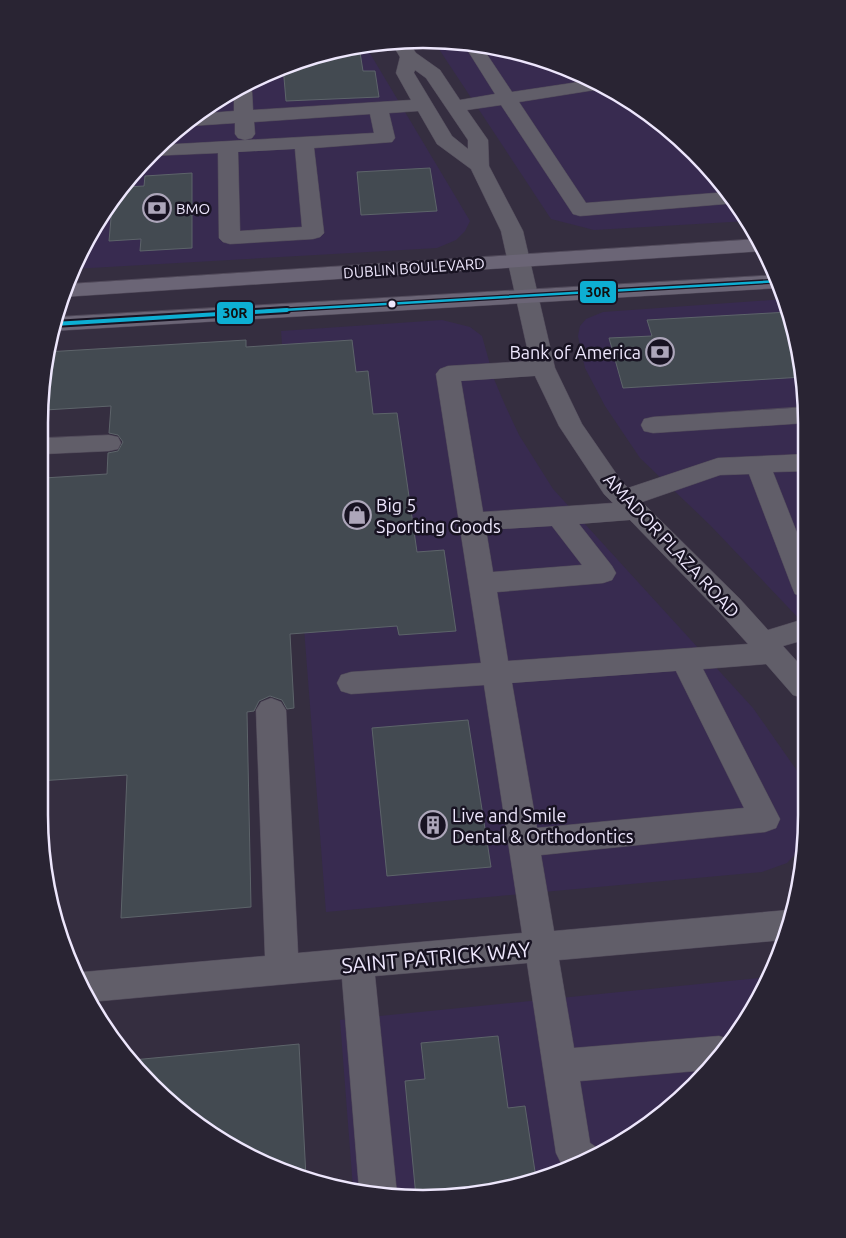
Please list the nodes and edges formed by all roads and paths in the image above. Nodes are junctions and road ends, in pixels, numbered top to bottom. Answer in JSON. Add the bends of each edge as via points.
{"nodes":[{"id":1,"x":403,"y":48,"type":"edge"},
{"id":2,"x":477,"y":52,"type":"edge"},
{"id":3,"x":409,"y":58,"type":"junction"},
{"id":4,"x":589,"y":86,"type":"edge"},
{"id":5,"x":243,"y":94,"type":"edge"},
{"id":6,"x":507,"y":99,"type":"junction"},
{"id":7,"x":423,"y":105,"type":"junction"},
{"id":8,"x":456,"y":106,"type":"junction"},
{"id":9,"x":379,"y":109,"type":"junction"},
{"id":10,"x":244,"y":117,"type":"junction"},
{"id":11,"x":202,"y":119,"type":"edge"},
{"id":12,"x":304,"y":142,"type":"junction"},
{"id":13,"x":236,"y":146,"type":"junction"},
{"id":14,"x":165,"y":150,"type":"edge"},
{"id":15,"x":479,"y":166,"type":"junction"},
{"id":16,"x":724,"y":199,"type":"edge"},
{"id":17,"x":754,"y":245,"type":"edge"},
{"id":18,"x":519,"y":261,"type":"junction"},
{"id":19,"x":771,"y":281,"type":"edge"},
{"id":20,"x":71,"y":291,"type":"edge"},
{"id":21,"x":526,"y":295,"type":"junction"},
{"id":22,"x":61,"y":324,"type":"edge"},
{"id":23,"x":543,"y":368,"type":"junction"},
{"id":24,"x":798,"y":416,"type":"edge"},
{"id":25,"x":653,"y":425,"type":"dead end"},
{"id":26,"x":108,"y":442,"type":"dead end"},
{"id":27,"x":48,"y":446,"type":"edge"},
{"id":28,"x":798,"y":463,"type":"edge"},
{"id":29,"x":758,"y":465,"type":"junction"},
{"id":30,"x":630,"y":505,"type":"junction"},
{"id":31,"x":559,"y":516,"type":"junction"},
{"id":32,"x":472,"y":522,"type":"junction"},
{"id":33,"x":798,"y":569,"type":"edge"},
{"id":34,"x":482,"y":583,"type":"junction"},
{"id":35,"x":798,"y":632,"type":"edge"},
{"id":36,"x":768,"y":647,"type":"junction"},
{"id":37,"x":684,"y":659,"type":"junction"},
{"id":38,"x":497,"y":673,"type":"junction"},
{"id":39,"x":798,"y":681,"type":"edge"},
{"id":40,"x":351,"y":683,"type":"dead end"},
{"id":41,"x":271,"y":710,"type":"dead end"},
{"id":42,"x":525,"y":843,"type":"junction"},
{"id":43,"x":782,"y":926,"type":"edge"},
{"id":44,"x":541,"y":948,"type":"junction"},
{"id":45,"x":357,"y":964,"type":"junction"},
{"id":46,"x":282,"y":970,"type":"junction"},
{"id":47,"x":89,"y":986,"type":"edge"},
{"id":48,"x":714,"y":1053,"type":"edge"},
{"id":49,"x":561,"y":1066,"type":"junction"},
{"id":50,"x":579,"y":1157,"type":"edge"},
{"id":51,"x":377,"y":1187,"type":"edge"}],
"edges":[{"from":1,"to":3,"type":"street","name":"AMADOR PLAZA ROAD"},
{"from":2,"to":6,"type":"street"},
{"from":3,"to":7,"type":"street","name":"AMADOR PLAZA ROAD","via":[[404,74]]},
{"from":3,"to":8,"type":"street","name":"AMADOR PLAZA ROAD","via":[[433,74]]},
{"from":4,"to":6,"type":"street"},
{"from":5,"to":10,"type":"street"},
{"from":6,"to":8,"type":"street"},
{"from":6,"to":16,"type":"street","via":[[580,210]]},
{"from":7,"to":9,"type":"street"},
{"from":7,"to":15,"type":"street","name":"AMADOR PLAZA ROAD","via":[[444,140]]},
{"from":8,"to":15,"type":"street","name":"AMADOR PLAZA ROAD","via":[[478,140]]},
{"from":9,"to":10,"type":"street"},
{"from":9,"to":12,"type":"street","via":[[385,138]]},
{"from":10,"to":11,"type":"street"},
{"from":10,"to":13,"type":"street"},
{"from":12,"to":13,"type":"street"},
{"from":12,"to":13,"type":"street","via":[[313,233],[230,238]]},
{"from":13,"to":14,"type":"street"},
{"from":15,"to":18,"type":"street","name":"AMADOR PLAZA ROAD","via":[[512,231]]},
{"from":17,"to":18,"type":"main road","name":"DUBLIN BOULEVARD"},
{"from":18,"to":20,"type":"main road","name":"DUBLIN BOULEVARD"},
{"from":18,"to":21,"type":"street","name":"AMADOR PLAZA ROAD"},
{"from":19,"to":21,"type":"main road","name":"DUBLIN BOULEVARD"},
{"from":21,"to":22,"type":"main road","name":"DUBLIN BOULEVARD"},
{"from":21,"to":23,"type":"street","name":"AMADOR PLAZA ROAD"},
{"from":23,"to":30,"type":"street","name":"AMADOR PLAZA ROAD","via":[[571,426],[613,488]]},
{"from":23,"to":32,"type":"street","via":[[448,374]]},
{"from":24,"to":25,"type":"street"},
{"from":26,"to":27,"type":"street"},
{"from":28,"to":29,"type":"street"},
{"from":29,"to":30,"type":"street","via":[[718,467]]},
{"from":29,"to":33,"type":"street"},
{"from":30,"to":31,"type":"street"},
{"from":30,"to":36,"type":"street","name":"AMADOR PLAZA ROAD"},
{"from":31,"to":32,"type":"street"},
{"from":31,"to":34,"type":"street","via":[[603,573]]},
{"from":32,"to":34,"type":"street"},
{"from":34,"to":38,"type":"street"},
{"from":35,"to":36,"type":"street"},
{"from":36,"to":37,"type":"street"},
{"from":36,"to":39,"type":"street","name":"AMADOR PLAZA ROAD"},
{"from":37,"to":38,"type":"street"},
{"from":37,"to":42,"type":"street","via":[[765,819]]},
{"from":38,"to":40,"type":"street"},
{"from":38,"to":42,"type":"street"},
{"from":41,"to":46,"type":"street"},
{"from":42,"to":44,"type":"street"},
{"from":43,"to":44,"type":"street","name":"SAINT PATRICK WAY"},
{"from":44,"to":45,"type":"street","name":"SAINT PATRICK WAY"},
{"from":44,"to":49,"type":"street"},
{"from":45,"to":46,"type":"street","name":"SAINT PATRICK WAY"},
{"from":45,"to":51,"type":"street"},
{"from":46,"to":47,"type":"street","name":"SAINT PATRICK WAY"},
{"from":48,"to":49,"type":"street"},
{"from":49,"to":50,"type":"street","via":[[574,1153]]}]}
